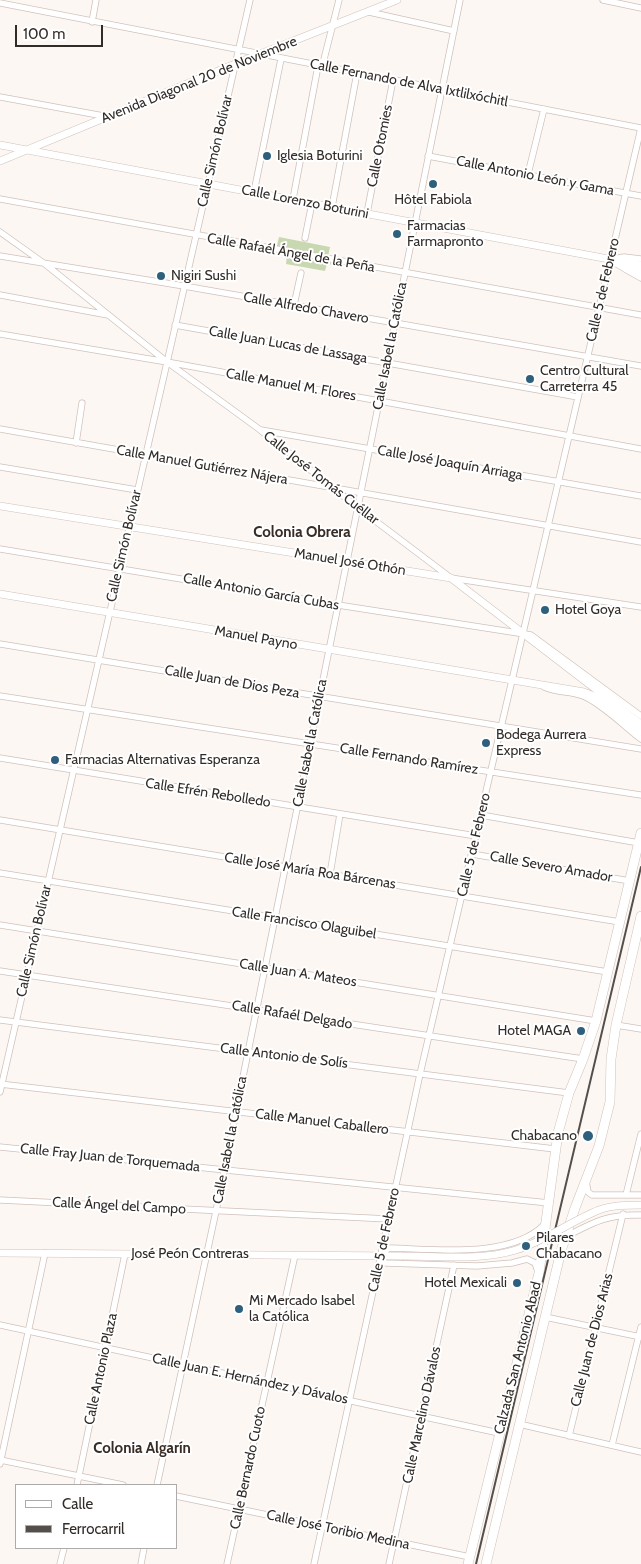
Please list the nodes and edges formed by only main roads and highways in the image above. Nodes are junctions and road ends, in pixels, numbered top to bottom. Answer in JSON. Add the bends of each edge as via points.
{"nodes":[{"id":1,"x":397,"y":0,"type":"edge"},
{"id":2,"x":0,"y":145,"type":"edge"},
{"id":3,"x":26,"y":150,"type":"junction"},
{"id":4,"x":0,"y":160,"type":"edge"},
{"id":5,"x":609,"y":259,"type":"junction"},
{"id":6,"x":641,"y":265,"type":"edge"},
{"id":7,"x":641,"y":272,"type":"edge"},
{"id":8,"x":0,"y":506,"type":"edge"},
{"id":9,"x":451,"y":578,"type":"joint"},
{"id":10,"x":0,"y":594,"type":"edge"},
{"id":11,"x":641,"y":724,"type":"edge"},
{"id":12,"x":641,"y":732,"type":"edge"},
{"id":13,"x":641,"y":833,"type":"edge"},
{"id":14,"x":640,"y":921,"type":"edge"},
{"id":15,"x":641,"y":1205,"type":"edge"},
{"id":16,"x":0,"y":1253,"type":"edge"},
{"id":17,"x":469,"y":1561,"type":"edge"},
{"id":18,"x":486,"y":1564,"type":"edge"}],
"edges":[{"from":1,"to":3,"type":"main road","name":"Avenida Diagonal 20 de Noviembre"},
{"from":2,"to":3,"type":"main road","name":"Calle Lorenzo Boturini"},
{"from":3,"to":4,"type":"main road","name":"Avenida Diagonal 20 de Noviembre"},
{"from":3,"to":5,"type":"main road","name":"Calle Lorenzo Boturini"},
{"from":5,"to":6,"type":"main road","name":"Calle Lorenzo Boturini"},
{"from":5,"to":7,"type":"main road","name":"Calle Lorenzo Boturini"},
{"from":8,"to":9,"type":"main road","name":"Manuel José Othón"},
{"from":9,"to":11,"type":"main road","name":"Calle José Tomás Cuéllar"},
{"from":10,"to":12,"type":"main road","name":"Manuel Payno","via":[[588,693]]},
{"from":13,"to":17,"type":"highway","name":"Calzada San Antonio Abad","via":[[596,1021],[569,1093],[555,1149],[539,1273]]},
{"from":14,"to":18,"type":"highway","name":"Calzada San Antonio Abad","via":[[616,1025],[610,1102],[599,1146],[565,1238]]},
{"from":15,"to":16,"type":"main road","name":"José Peón Contreras","bridge":true,"via":[[598,1210],[528,1246],[486,1256]]}]}
